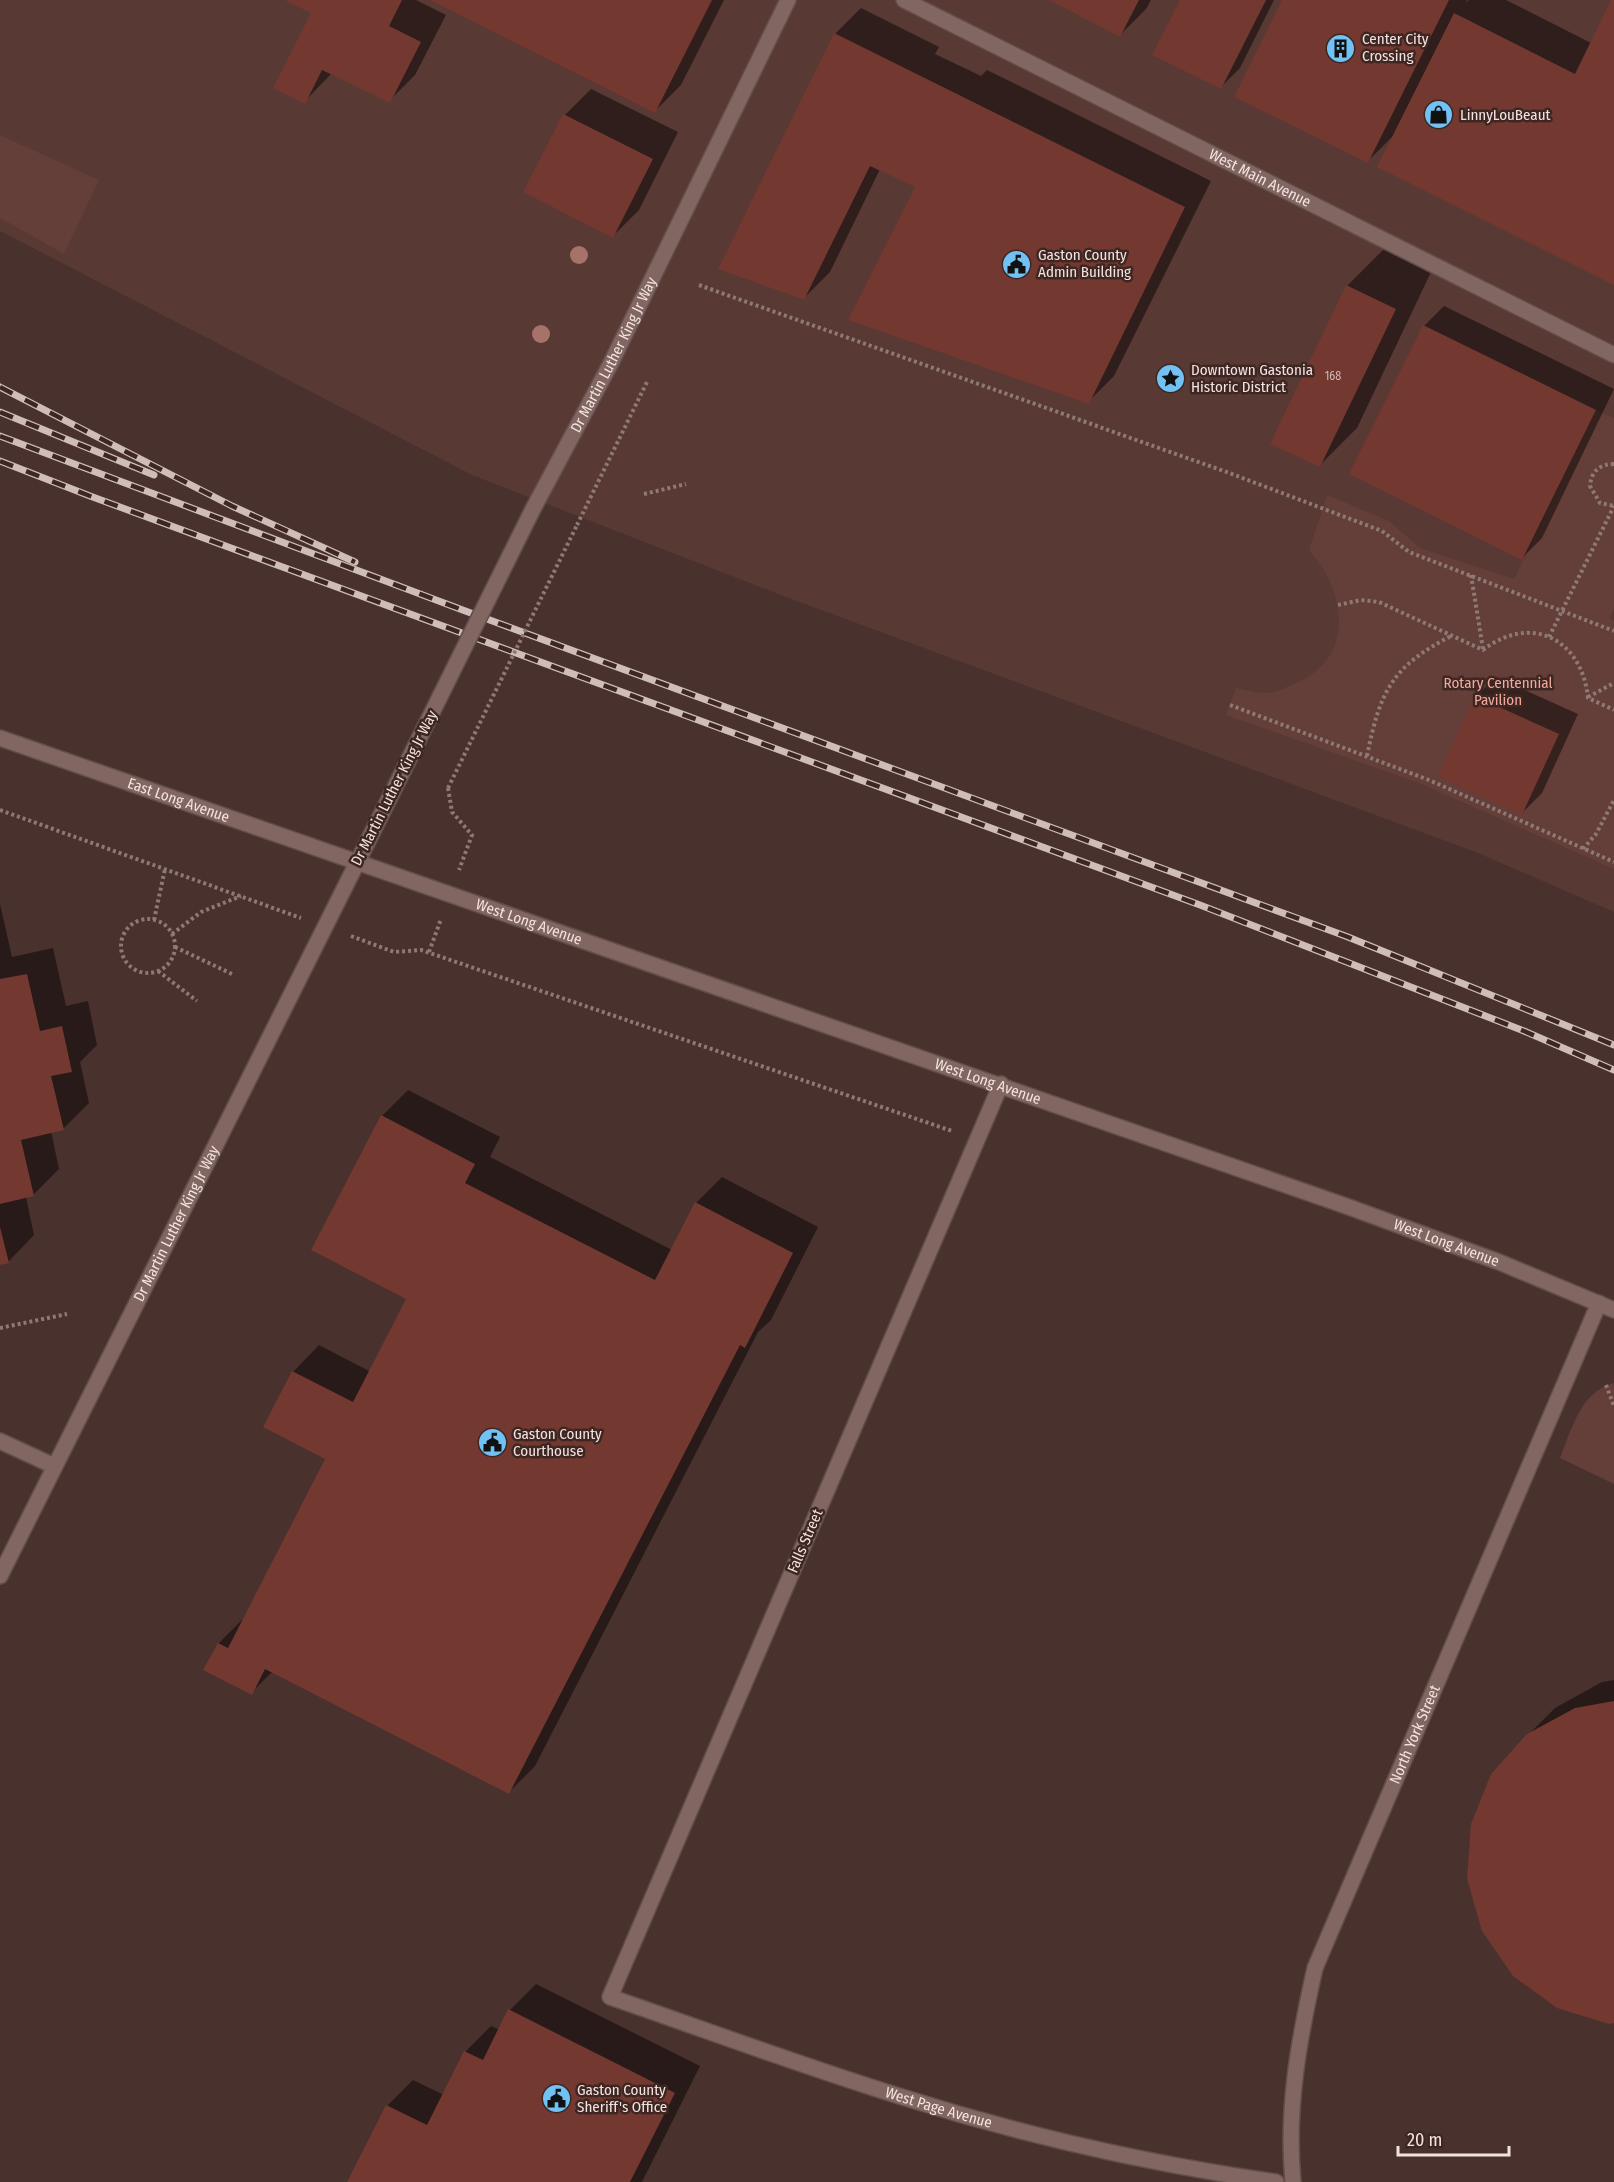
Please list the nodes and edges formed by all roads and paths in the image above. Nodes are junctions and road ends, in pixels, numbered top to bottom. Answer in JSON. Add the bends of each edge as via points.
{"nodes":[{"id":1,"x":788,"y":0,"type":"edge"},
{"id":2,"x":904,"y":0,"type":"edge"},
{"id":3,"x":699,"y":285,"type":"dead end"},
{"id":4,"x":1614,"y":356,"type":"edge"},
{"id":5,"x":646,"y":382,"type":"dead end"},
{"id":6,"x":1614,"y":464,"type":"edge"},
{"id":7,"x":686,"y":484,"type":"dead end"},
{"id":8,"x":644,"y":494,"type":"dead end"},
{"id":9,"x":1614,"y":506,"type":"edge"},
{"id":10,"x":1471,"y":575,"type":"junction"},
{"id":11,"x":1338,"y":605,"type":"dead end"},
{"id":12,"x":1562,"y":610,"type":"junction"},
{"id":13,"x":1614,"y":631,"type":"edge"},
{"id":14,"x":1452,"y":635,"type":"junction"},
{"id":15,"x":1549,"y":637,"type":"junction"},
{"id":16,"x":1483,"y":650,"type":"junction"},
{"id":17,"x":1614,"y":682,"type":"edge"},
{"id":18,"x":1588,"y":698,"type":"junction"},
{"id":19,"x":1230,"y":705,"type":"dead end"},
{"id":20,"x":1614,"y":710,"type":"edge"},
{"id":21,"x":0,"y":738,"type":"edge"},
{"id":22,"x":1367,"y":756,"type":"junction"},
{"id":23,"x":1614,"y":800,"type":"edge"},
{"id":24,"x":0,"y":810,"type":"edge"},
{"id":25,"x":472,"y":835,"type":"dead end"},
{"id":26,"x":1583,"y":849,"type":"junction"},
{"id":27,"x":1614,"y":862,"type":"edge"},
{"id":28,"x":356,"y":863,"type":"junction"},
{"id":29,"x":165,"y":869,"type":"junction"},
{"id":30,"x":154,"y":920,"type":"junction"},
{"id":31,"x":172,"y":934,"type":"junction"},
{"id":32,"x":175,"y":947,"type":"junction"},
{"id":33,"x":394,"y":952,"type":"dead end"},
{"id":34,"x":158,"y":971,"type":"junction"},
{"id":35,"x":232,"y":974,"type":"dead end"},
{"id":36,"x":197,"y":1001,"type":"dead end"},
{"id":37,"x":1001,"y":1084,"type":"junction"},
{"id":38,"x":977,"y":1140,"type":"junction"},
{"id":39,"x":1599,"y":1303,"type":"junction"},
{"id":40,"x":1614,"y":1310,"type":"edge"},
{"id":41,"x":68,"y":1314,"type":"dead end"},
{"id":42,"x":0,"y":1328,"type":"edge"},
{"id":43,"x":1606,"y":1385,"type":"dead end"},
{"id":44,"x":1614,"y":1406,"type":"edge"},
{"id":45,"x":0,"y":1441,"type":"edge"},
{"id":46,"x":54,"y":1466,"type":"junction"},
{"id":47,"x":0,"y":1576,"type":"edge"},
{"id":48,"x":610,"y":1997,"type":"joint"},
{"id":49,"x":1276,"y":2182,"type":"edge"},
{"id":50,"x":1293,"y":2182,"type":"edge"}],
"edges":[{"from":1,"to":28,"type":"main road","name":"Dr Martin Luther King Jr Way","bridge":true,"via":[[611,363],[533,509]]},
{"from":2,"to":4,"type":"main road","name":"West Main Avenue"},
{"from":3,"to":10,"type":"path","via":[[1224,471],[1382,531],[1409,552]]},
{"from":5,"to":25,"type":"path","bridge":true,"via":[[448,788],[452,812]]},
{"from":6,"to":9,"type":"path","via":[[1598,468],[1590,486],[1600,503]]},
{"from":7,"to":8,"type":"path"},
{"from":9,"to":12,"type":"path"},
{"from":10,"to":12,"type":"path"},
{"from":10,"to":16,"type":"path"},
{"from":11,"to":14,"type":"path","via":[[1370,600]]},
{"from":12,"to":13,"type":"path"},
{"from":12,"to":15,"type":"path"},
{"from":14,"to":16,"type":"path"},
{"from":14,"to":22,"type":"path","via":[[1420,653],[1391,682],[1378,709]]},
{"from":15,"to":16,"type":"path","via":[[1532,633],[1508,635]]},
{"from":15,"to":18,"type":"path","via":[[1575,657]]},
{"from":17,"to":18,"type":"path"},
{"from":18,"to":20,"type":"path"},
{"from":19,"to":22,"type":"path"},
{"from":21,"to":28,"type":"main road","name":"East Long Avenue"},
{"from":22,"to":26,"type":"path"},
{"from":23,"to":26,"type":"path"},
{"from":24,"to":29,"type":"path"},
{"from":26,"to":27,"type":"path"},
{"from":28,"to":37,"type":"main road","name":"West Long Avenue"},
{"from":28,"to":46,"type":"main road","name":"Dr Martin Luther King Jr Way"},
{"from":29,"to":30,"type":"path"},
{"from":29,"to":31,"type":"path","via":[[241,896],[201,912]]},
{"from":30,"to":31,"type":"path"},
{"from":30,"to":34,"type":"path","via":[[134,923],[121,946],[133,968]]},
{"from":31,"to":32,"type":"path"},
{"from":32,"to":34,"type":"path","via":[[171,960]]},
{"from":32,"to":35,"type":"path"},
{"from":33,"to":38,"type":"path","via":[[421,950]]},
{"from":34,"to":36,"type":"path"},
{"from":37,"to":38,"type":"main road","name":"Falls Street"},
{"from":37,"to":39,"type":"main road","name":"West Long Avenue","via":[[1426,1235]]},
{"from":38,"to":48,"type":"main road","name":"Falls Street"},
{"from":39,"to":40,"type":"main road","name":"West Long Avenue"},
{"from":39,"to":50,"type":"main road","name":"North York Street","via":[[1315,1968],[1294,2079]]},
{"from":41,"to":42,"type":"path"},
{"from":43,"to":44,"type":"path"},
{"from":45,"to":46,"type":"main road"},
{"from":46,"to":47,"type":"main road","name":"Dr Martin Luther King Jr Way"},
{"from":48,"to":49,"type":"main road","name":"West Page Avenue","via":[[898,2096],[992,2123],[1186,2169]]}]}
